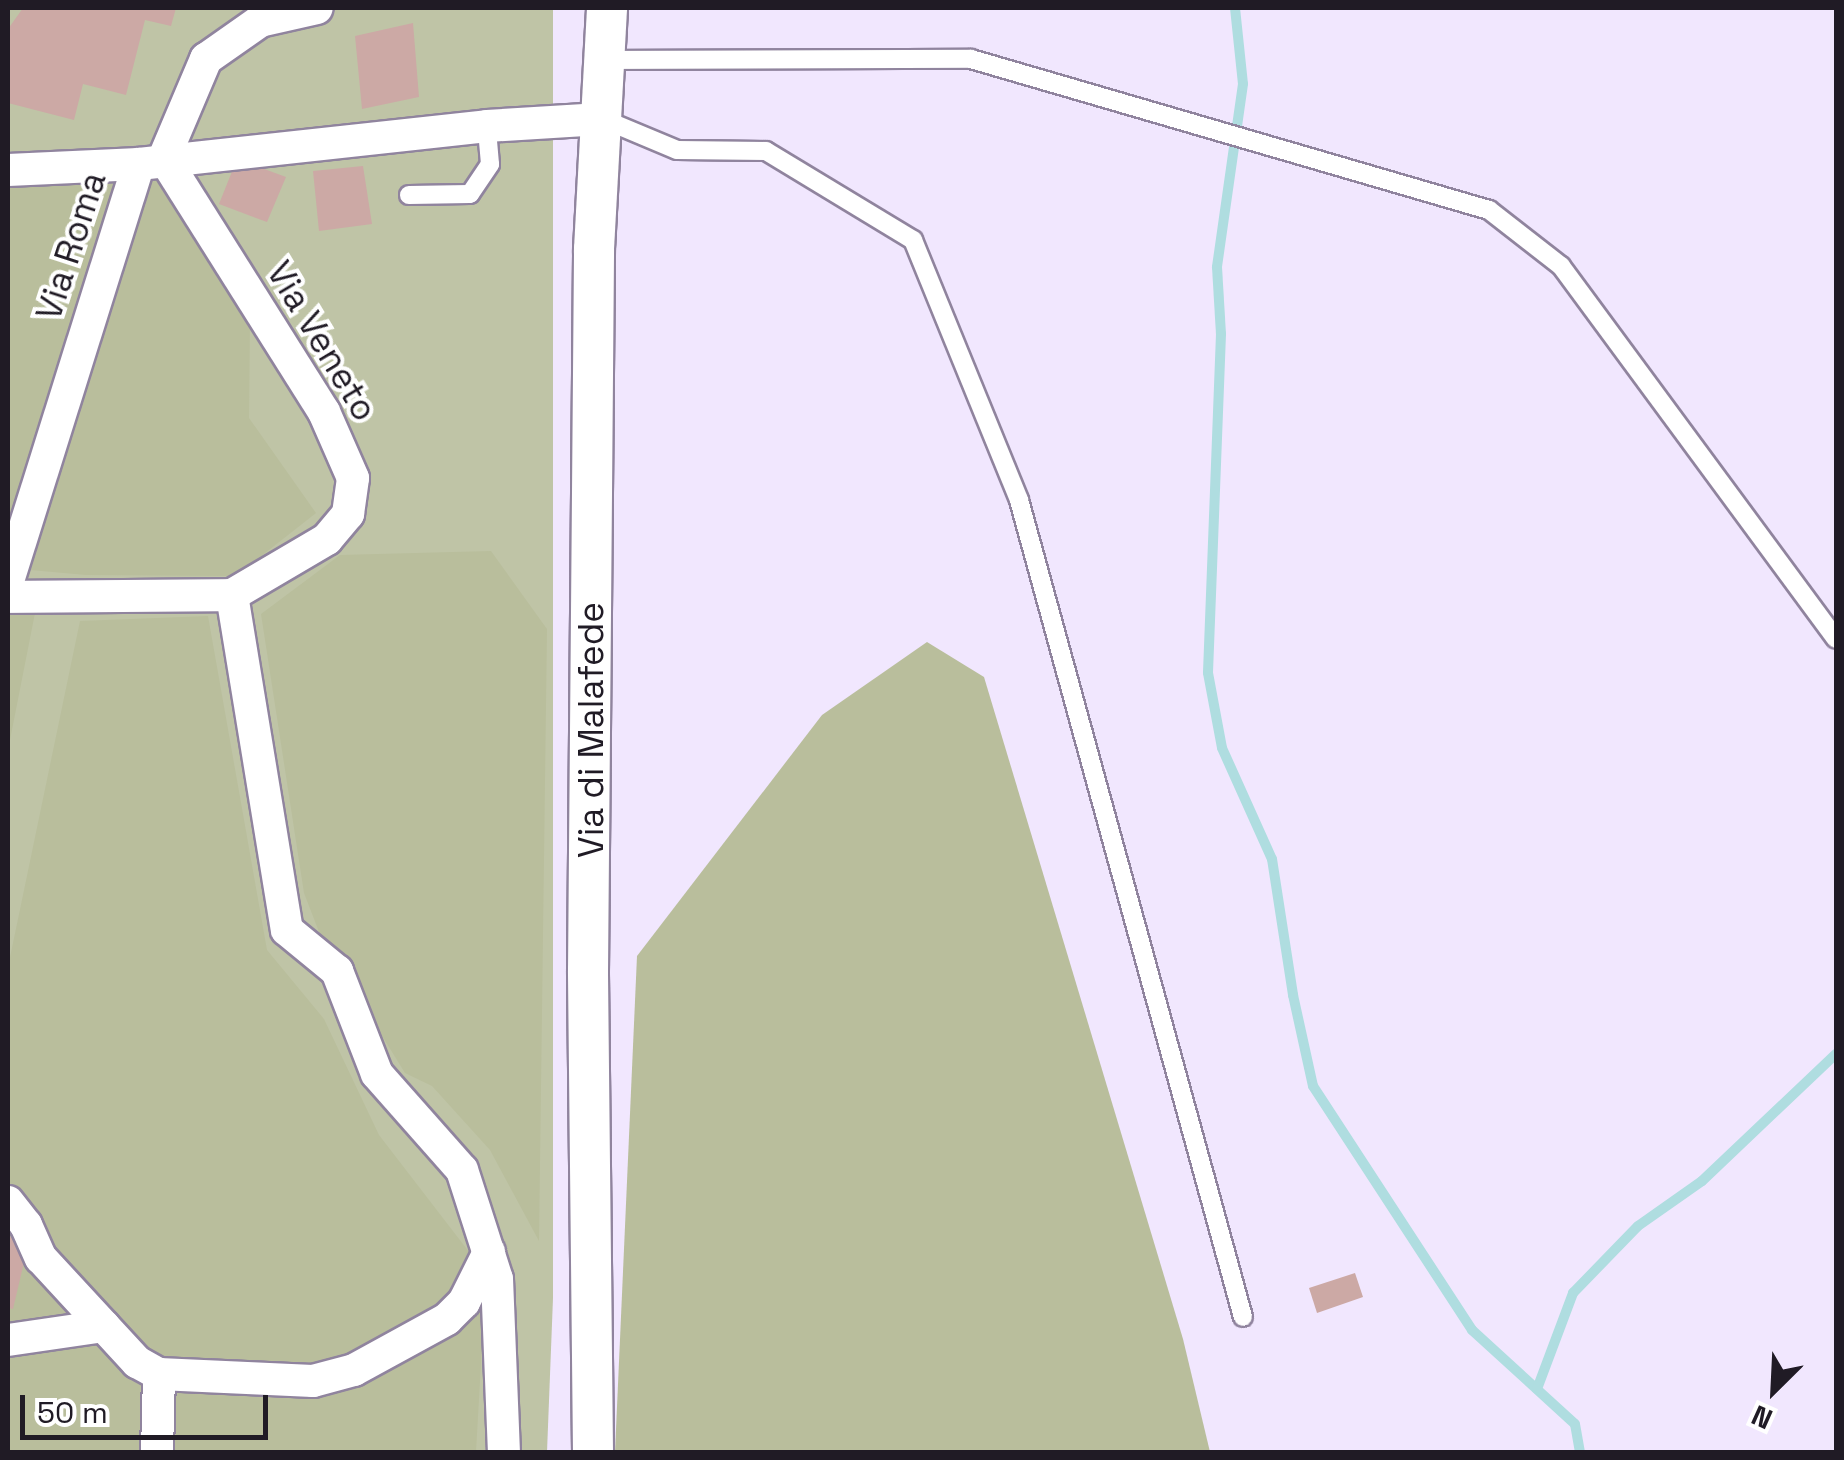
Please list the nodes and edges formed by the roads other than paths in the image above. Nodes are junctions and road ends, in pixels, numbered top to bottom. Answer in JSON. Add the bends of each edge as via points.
{"nodes":[{"id":1,"x":317,"y":8,"type":"edge"},
{"id":2,"x":607,"y":8,"type":"edge"},
{"id":3,"x":604,"y":60,"type":"junction"},
{"id":4,"x":601,"y":119,"type":"junction"},
{"id":5,"x":487,"y":126,"type":"junction"},
{"id":6,"x":151,"y":161,"type":"junction"},
{"id":7,"x":8,"y":170,"type":"edge"},
{"id":8,"x":409,"y":195,"type":"dead end"},
{"id":9,"x":8,"y":581,"type":"edge"},
{"id":10,"x":232,"y":595,"type":"junction"},
{"id":11,"x":8,"y":597,"type":"edge"},
{"id":12,"x":1836,"y":639,"type":"edge"},
{"id":13,"x":8,"y":1202,"type":"edge"},
{"id":14,"x":489,"y":1252,"type":"junction"},
{"id":15,"x":1243,"y":1317,"type":"dead end"},
{"id":16,"x":104,"y":1326,"type":"junction"},
{"id":17,"x":8,"y":1340,"type":"edge"},
{"id":18,"x":159,"y":1374,"type":"junction"},
{"id":19,"x":157,"y":1452,"type":"edge"},
{"id":20,"x":504,"y":1452,"type":"edge"},
{"id":21,"x":592,"y":1452,"type":"edge"}],
"edges":[{"from":1,"to":6,"type":"street","name":"Via Roma","via":[[260,21],[206,59]]},
{"from":2,"to":3,"type":"street","name":"Via di Malafede"},
{"from":3,"to":4,"type":"street","name":"Via di Malafede"},
{"from":3,"to":12,"type":"lane","via":[[971,59],[1490,210],[1561,266]]},
{"from":4,"to":5,"type":"street"},
{"from":4,"to":15,"type":"lane","via":[[677,150],[766,151],[912,240],[1019,500]]},
{"from":4,"to":21,"type":"street","name":"Via di Malafede","via":[[594,249],[589,932]]},
{"from":5,"to":6,"type":"street"},
{"from":5,"to":8,"type":"lane","via":[[490,164],[470,194]]},
{"from":6,"to":7,"type":"street"},
{"from":6,"to":9,"type":"street","name":"Via Roma"},
{"from":6,"to":10,"type":"street","name":"Via Veneto","via":[[324,412],[353,478],[348,514],[327,539]]},
{"from":10,"to":11,"type":"street"},
{"from":10,"to":14,"type":"street","via":[[287,930],[336,971],[376,1074],[462,1170]]},
{"from":13,"to":16,"type":"street","via":[[41,1258]]},
{"from":14,"to":18,"type":"street","via":[[464,1302],[446,1319],[354,1370],[312,1381]]},
{"from":14,"to":20,"type":"street","via":[[497,1279]]},
{"from":16,"to":17,"type":"street"},
{"from":16,"to":18,"type":"street","via":[[137,1362]]},
{"from":18,"to":19,"type":"street"}]}
